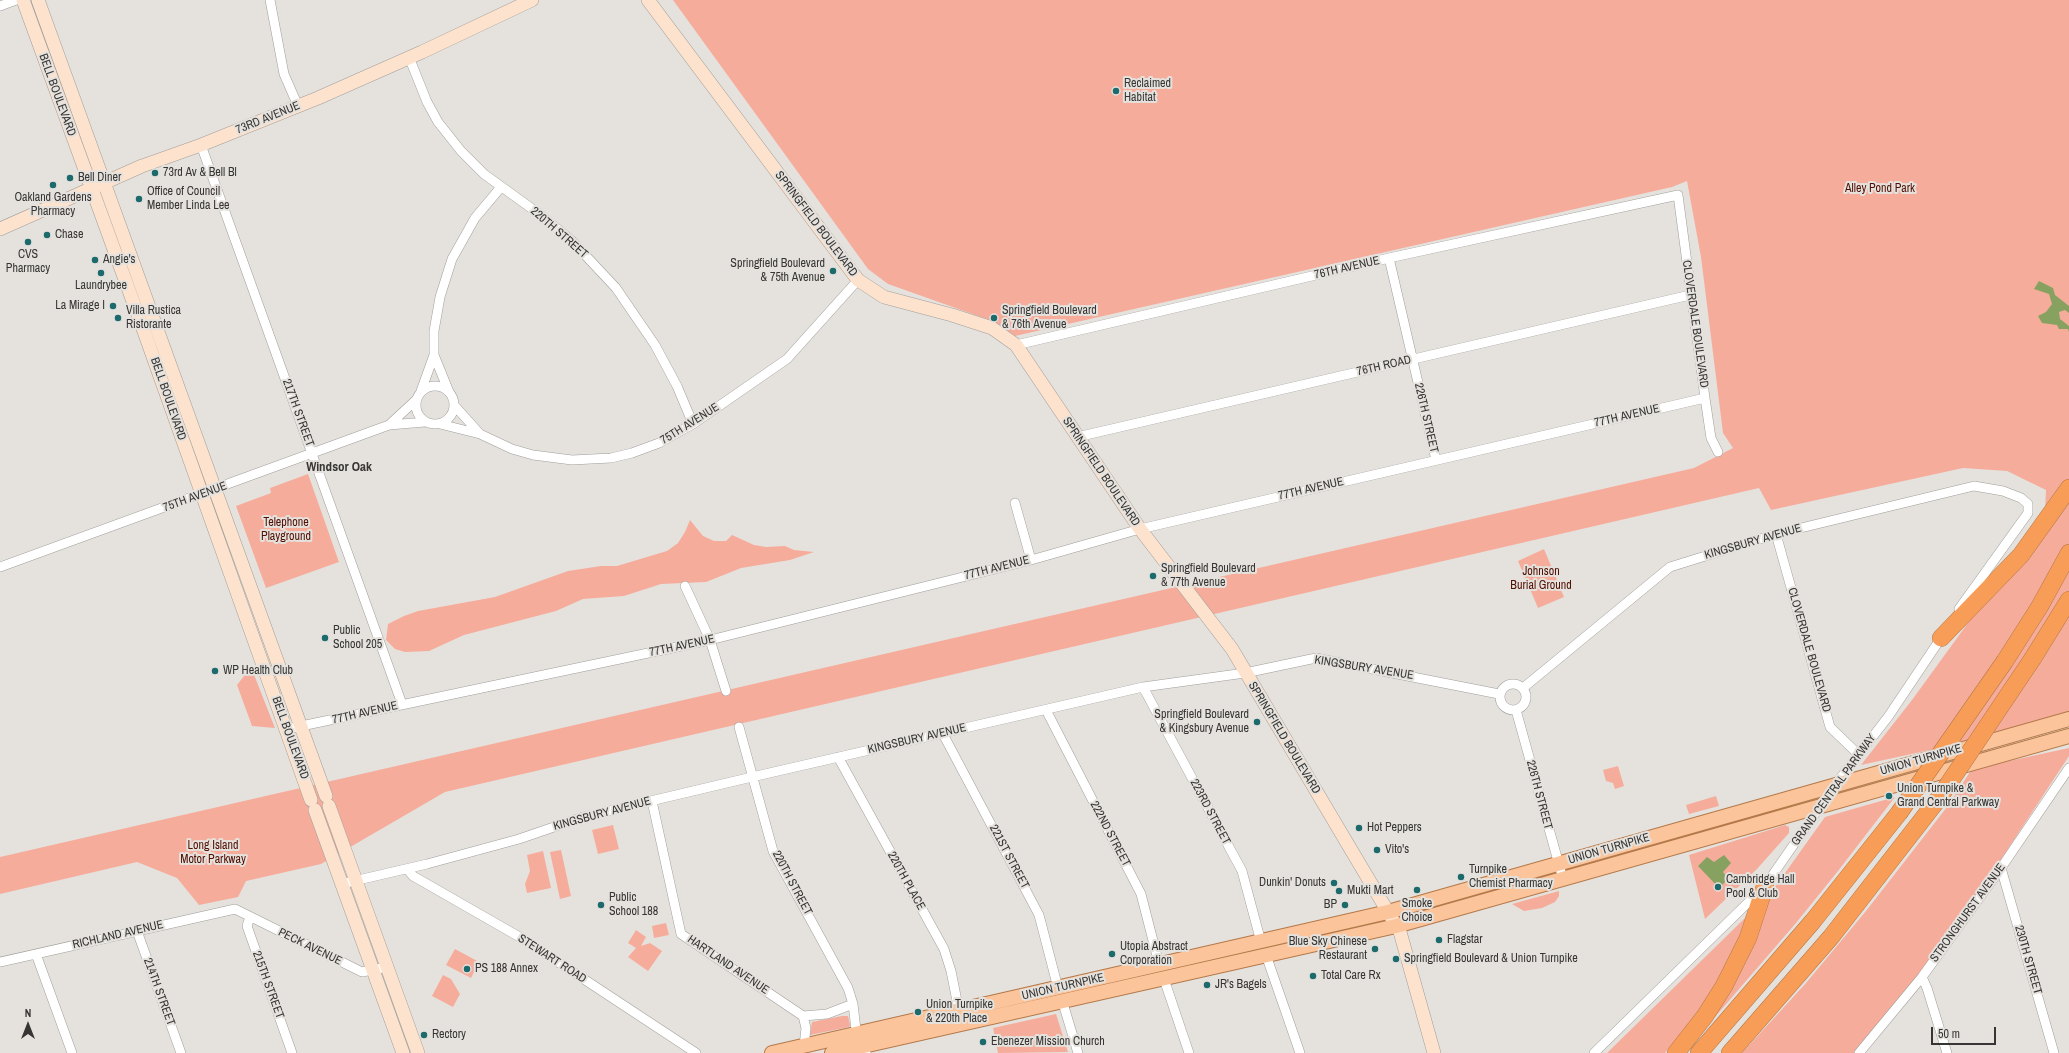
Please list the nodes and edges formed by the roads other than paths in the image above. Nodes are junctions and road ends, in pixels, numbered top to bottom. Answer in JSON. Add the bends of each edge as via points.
{"nodes":[{"id":1,"x":16,"y":0,"type":"edge"},
{"id":2,"x":23,"y":0,"type":"edge"},
{"id":3,"x":38,"y":0,"type":"edge"},
{"id":4,"x":270,"y":0,"type":"edge"},
{"id":5,"x":532,"y":0,"type":"edge"},
{"id":6,"x":648,"y":0,"type":"edge"},
{"id":7,"x":0,"y":6,"type":"edge"},
{"id":8,"x":409,"y":57,"type":"junction"},
{"id":9,"x":298,"y":106,"type":"junction"},
{"id":10,"x":201,"y":145,"type":"junction"},
{"id":11,"x":105,"y":184,"type":"junction"},
{"id":12,"x":501,"y":187,"type":"junction"},
{"id":13,"x":91,"y":189,"type":"junction"},
{"id":14,"x":1678,"y":194,"type":"joint"},
{"id":15,"x":0,"y":229,"type":"edge"},
{"id":16,"x":1390,"y":258,"type":"junction"},
{"id":17,"x":858,"y":280,"type":"junction"},
{"id":18,"x":1690,"y":295,"type":"junction"},
{"id":19,"x":1016,"y":345,"type":"junction"},
{"id":20,"x":434,"y":354,"type":"junction"},
{"id":21,"x":1412,"y":359,"type":"junction"},
{"id":22,"x":421,"y":391,"type":"junction"},
{"id":23,"x":449,"y":392,"type":"junction"},
{"id":24,"x":1705,"y":398,"type":"junction"},
{"id":25,"x":416,"y":400,"type":"junction"},
{"id":26,"x":454,"y":405,"type":"junction"},
{"id":27,"x":425,"y":422,"type":"junction"},
{"id":28,"x":440,"y":424,"type":"junction"},
{"id":29,"x":693,"y":424,"type":"junction"},
{"id":30,"x":389,"y":425,"type":"junction"},
{"id":31,"x":480,"y":434,"type":"junction"},
{"id":32,"x":1077,"y":437,"type":"junction"},
{"id":33,"x":1718,"y":452,"type":"dead end"},
{"id":34,"x":313,"y":454,"type":"junction"},
{"id":35,"x":1436,"y":460,"type":"junction"},
{"id":36,"x":2069,"y":488,"type":"edge"},
{"id":37,"x":216,"y":489,"type":"junction"},
{"id":38,"x":202,"y":494,"type":"junction"},
{"id":39,"x":2021,"y":498,"type":"joint"},
{"id":40,"x":1015,"y":503,"type":"dead end"},
{"id":41,"x":1140,"y":529,"type":"junction"},
{"id":42,"x":1776,"y":534,"type":"junction"},
{"id":43,"x":2069,"y":554,"type":"edge"},
{"id":44,"x":1031,"y":560,"type":"junction"},
{"id":45,"x":0,"y":567,"type":"edge"},
{"id":46,"x":684,"y":586,"type":"dead end"},
{"id":47,"x":2069,"y":600,"type":"edge"},
{"id":48,"x":1941,"y":638,"type":"junction"},
{"id":49,"x":710,"y":640,"type":"junction"},
{"id":50,"x":1245,"y":672,"type":"junction"},
{"id":51,"x":1143,"y":687,"type":"junction"},
{"id":52,"x":1523,"y":688,"type":"junction"},
{"id":53,"x":726,"y":691,"type":"dead end"},
{"id":54,"x":1499,"y":694,"type":"junction"},
{"id":55,"x":402,"y":704,"type":"junction"},
{"id":56,"x":1046,"y":710,"type":"junction"},
{"id":57,"x":1516,"y":710,"type":"junction"},
{"id":58,"x":2069,"y":719,"type":"edge"},
{"id":59,"x":739,"y":727,"type":"dead end"},
{"id":60,"x":302,"y":728,"type":"junction"},
{"id":61,"x":287,"y":730,"type":"junction"},
{"id":62,"x":943,"y":734,"type":"junction"},
{"id":63,"x":2069,"y":736,"type":"edge"},
{"id":64,"x":1859,"y":755,"type":"junction"},
{"id":65,"x":838,"y":757,"type":"junction"},
{"id":66,"x":2069,"y":768,"type":"edge"},
{"id":67,"x":752,"y":777,"type":"junction"},
{"id":68,"x":1836,"y":785,"type":"junction"},
{"id":69,"x":652,"y":801,"type":"junction"},
{"id":70,"x":1820,"y":806,"type":"junction"},
{"id":71,"x":1558,"y":863,"type":"junction"},
{"id":72,"x":2001,"y":868,"type":"junction"},
{"id":73,"x":406,"y":869,"type":"junction"},
{"id":74,"x":1563,"y":879,"type":"junction"},
{"id":75,"x":356,"y":881,"type":"junction"},
{"id":76,"x":341,"y":884,"type":"junction"},
{"id":77,"x":1765,"y":886,"type":"junction"},
{"id":78,"x":235,"y":909,"type":"joint"},
{"id":79,"x":1388,"y":912,"type":"junction"},
{"id":80,"x":250,"y":917,"type":"junction"},
{"id":81,"x":1396,"y":926,"type":"junction"},
{"id":82,"x":137,"y":931,"type":"junction"},
{"id":83,"x":1264,"y":949,"type":"junction"},
{"id":84,"x":36,"y":954,"type":"junction"},
{"id":85,"x":0,"y":962,"type":"edge"},
{"id":86,"x":1159,"y":964,"type":"junction"},
{"id":87,"x":387,"y":967,"type":"junction"},
{"id":88,"x":373,"y":971,"type":"junction"},
{"id":89,"x":1922,"y":977,"type":"junction"},
{"id":90,"x":1164,"y":979,"type":"junction"},
{"id":91,"x":1060,"y":994,"type":"junction"},
{"id":92,"x":852,"y":1004,"type":"junction"},
{"id":93,"x":959,"y":1011,"type":"junction"},
{"id":94,"x":804,"y":1016,"type":"junction"},
{"id":95,"x":860,"y":1045,"type":"edge"},
{"id":96,"x":804,"y":1046,"type":"junction"},
{"id":97,"x":72,"y":1053,"type":"edge"},
{"id":98,"x":181,"y":1053,"type":"edge"},
{"id":99,"x":292,"y":1053,"type":"edge"},
{"id":100,"x":403,"y":1053,"type":"edge"},
{"id":101,"x":418,"y":1053,"type":"edge"},
{"id":102,"x":696,"y":1053,"type":"edge"},
{"id":103,"x":772,"y":1053,"type":"edge"},
{"id":104,"x":832,"y":1053,"type":"edge"},
{"id":105,"x":1078,"y":1053,"type":"edge"},
{"id":106,"x":1189,"y":1053,"type":"edge"},
{"id":107,"x":1300,"y":1053,"type":"edge"},
{"id":108,"x":1434,"y":1053,"type":"edge"},
{"id":109,"x":1594,"y":1053,"type":"edge"},
{"id":110,"x":1676,"y":1053,"type":"edge"},
{"id":111,"x":1699,"y":1053,"type":"edge"},
{"id":112,"x":1730,"y":1053,"type":"edge"},
{"id":113,"x":1859,"y":1053,"type":"edge"},
{"id":114,"x":1947,"y":1053,"type":"edge"},
{"id":115,"x":2054,"y":1053,"type":"edge"}],
"edges":[{"from":1,"to":7,"type":"street"},
{"from":2,"to":13,"type":"street","name":"BELL BOULEVARD"},
{"from":3,"to":11,"type":"street","name":"BELL BOULEVARD"},
{"from":4,"to":9,"type":"street","via":[[284,74]]},
{"from":5,"to":8,"type":"street","name":"73RD AVENUE"},
{"from":6,"to":17,"type":"street","name":"SPRINGFIELD BOULEVARD"},
{"from":8,"to":9,"type":"street","name":"73RD AVENUE"},
{"from":8,"to":12,"type":"street","name":"220TH STREET","via":[[427,102],[442,127],[461,151]]},
{"from":9,"to":10,"type":"street","name":"73RD AVENUE"},
{"from":10,"to":11,"type":"street","name":"73RD AVENUE","via":[[142,166]]},
{"from":10,"to":34,"type":"street","name":"217TH STREET"},
{"from":11,"to":13,"type":"street","name":"73RD AVENUE"},
{"from":11,"to":37,"type":"street","name":"BELL BOULEVARD"},
{"from":12,"to":20,"type":"street","via":[[475,218],[452,259],[438,303]]},
{"from":12,"to":29,"type":"street","name":"220TH STREET","via":[[570,240],[616,288],[655,345],[677,386]]},
{"from":13,"to":15,"type":"street","name":"73RD AVENUE"},
{"from":13,"to":38,"type":"street","name":"BELL BOULEVARD"},
{"from":14,"to":16,"type":"street","name":"76TH AVENUE"},
{"from":14,"to":18,"type":"street","name":"CLOVERDALE BOULEVARD"},
{"from":16,"to":19,"type":"street","name":"76TH AVENUE"},
{"from":16,"to":21,"type":"street","name":"226TH STREET"},
{"from":17,"to":19,"type":"street","name":"SPRINGFIELD BOULEVARD","via":[[884,297],[992,328]]},
{"from":17,"to":29,"type":"street","name":"75TH AVENUE","via":[[787,359]]},
{"from":18,"to":21,"type":"street","name":"76TH ROAD"},
{"from":18,"to":24,"type":"street","name":"CLOVERDALE BOULEVARD"},
{"from":19,"to":32,"type":"street","name":"SPRINGFIELD BOULEVARD"},
{"from":20,"to":22,"type":"street"},
{"from":20,"to":23,"type":"street"},
{"from":21,"to":32,"type":"street","name":"76TH ROAD"},
{"from":21,"to":35,"type":"street","name":"226TH STREET"},
{"from":22,"to":23,"type":"street","via":[[435,386]]},
{"from":22,"to":25,"type":"street"},
{"from":23,"to":26,"type":"street"},
{"from":24,"to":33,"type":"street","name":"CLOVERDALE BOULEVARD","via":[[1711,438]]},
{"from":24,"to":35,"type":"street","name":"77TH AVENUE"},
{"from":25,"to":27,"type":"street","via":[[416,410]]},
{"from":25,"to":30,"type":"street","name":"75TH AVENUE"},
{"from":26,"to":28,"type":"street","via":[[452,415]]},
{"from":26,"to":31,"type":"street","name":"75TH AVENUE"},
{"from":27,"to":28,"type":"street"},
{"from":27,"to":30,"type":"street","name":"75TH AVENUE"},
{"from":28,"to":31,"type":"street","name":"75TH AVENUE"},
{"from":29,"to":31,"type":"street","name":"75TH AVENUE","via":[[653,446],[597,460],[532,455]]},
{"from":30,"to":34,"type":"street","name":"75TH AVENUE"},
{"from":32,"to":41,"type":"street","name":"SPRINGFIELD BOULEVARD"},
{"from":34,"to":37,"type":"street","name":"75TH AVENUE"},
{"from":34,"to":55,"type":"street","name":"217TH STREET"},
{"from":35,"to":41,"type":"street","name":"77TH AVENUE"},
{"from":36,"to":48,"type":"highway","via":[[2021,555]]},
{"from":37,"to":38,"type":"street","name":"75TH AVENUE"},
{"from":37,"to":60,"type":"street","name":"BELL BOULEVARD"},
{"from":38,"to":45,"type":"street","name":"75TH AVENUE"},
{"from":38,"to":61,"type":"street","name":"BELL BOULEVARD"},
{"from":39,"to":42,"type":"street","name":"KINGSBURY AVENUE","via":[[2003,491],[1974,486]]},
{"from":39,"to":48,"type":"street","name":"GRAND CENTRAL PARKWAY","via":[[2028,504],[2028,512]]},
{"from":40,"to":44,"type":"street"},
{"from":41,"to":44,"type":"street","name":"77TH AVENUE"},
{"from":41,"to":50,"type":"street","name":"SPRINGFIELD BOULEVARD","via":[[1232,649]]},
{"from":42,"to":52,"type":"street","name":"KINGSBURY AVENUE","via":[[1670,567]]},
{"from":42,"to":64,"type":"street","name":"CLOVERDALE BOULEVARD","via":[[1830,727]]},
{"from":43,"to":111,"type":"highway","bridge":true,"via":[[2005,661],[1899,813],[1813,922]]},
{"from":44,"to":49,"type":"street","name":"77TH AVENUE"},
{"from":46,"to":49,"type":"street"},
{"from":47,"to":112,"type":"highway","bridge":true,"via":[[1939,798],[1831,937]]},
{"from":48,"to":64,"type":"street","name":"GRAND CENTRAL PARKWAY"},
{"from":49,"to":53,"type":"street"},
{"from":49,"to":55,"type":"street","name":"77TH AVENUE"},
{"from":50,"to":51,"type":"street","name":"KINGSBURY AVENUE"},
{"from":50,"to":54,"type":"street","name":"KINGSBURY AVENUE","via":[[1316,658]]},
{"from":50,"to":79,"type":"street","name":"SPRINGFIELD BOULEVARD"},
{"from":51,"to":56,"type":"street","name":"KINGSBURY AVENUE"},
{"from":51,"to":83,"type":"street","name":"223RD STREET","via":[[1242,871]]},
{"from":52,"to":54,"type":"street","via":[[1518,684],[1508,684]]},
{"from":52,"to":57,"type":"street","via":[[1526,700]]},
{"from":54,"to":57,"type":"street","via":[[1505,709]]},
{"from":55,"to":60,"type":"street","name":"77TH AVENUE"},
{"from":56,"to":62,"type":"street","name":"KINGSBURY AVENUE"},
{"from":56,"to":86,"type":"street","name":"222ND STREET","via":[[1141,894]]},
{"from":57,"to":71,"type":"street","name":"226TH STREET"},
{"from":58,"to":68,"type":"main road","name":"UNION TURNPIKE"},
{"from":59,"to":67,"type":"street","name":"220TH STREET"},
{"from":60,"to":61,"type":"street","name":"77TH AVENUE"},
{"from":60,"to":75,"type":"street","name":"BELL BOULEVARD"},
{"from":61,"to":76,"type":"street","name":"BELL BOULEVARD"},
{"from":62,"to":65,"type":"street","name":"KINGSBURY AVENUE"},
{"from":62,"to":91,"type":"street","name":"221ST STREET","via":[[1039,915]]},
{"from":63,"to":70,"type":"main road","name":"UNION TURNPIKE"},
{"from":64,"to":68,"type":"street","name":"GRAND CENTRAL PARKWAY"},
{"from":65,"to":67,"type":"street","name":"KINGSBURY AVENUE"},
{"from":65,"to":93,"type":"street","name":"220TH PLACE","via":[[944,949]]},
{"from":66,"to":72,"type":"street","name":"STRONGHURST AVENUE"},
{"from":67,"to":69,"type":"street","name":"KINGSBURY AVENUE"},
{"from":67,"to":92,"type":"street","name":"220TH STREET","via":[[773,851],[848,988]]},
{"from":68,"to":70,"type":"street","name":"GRAND CENTRAL PARKWAY"},
{"from":68,"to":71,"type":"main road","name":"UNION TURNPIKE"},
{"from":69,"to":73,"type":"street","name":"KINGSBURY AVENUE","via":[[583,817],[519,839]]},
{"from":69,"to":94,"type":"street","name":"HARTLAND AVENUE","via":[[681,934]]},
{"from":70,"to":74,"type":"main road","name":"UNION TURNPIKE"},
{"from":70,"to":77,"type":"street","name":"GRAND CENTRAL PARKWAY"},
{"from":71,"to":74,"type":"street","name":"226TH STREET"},
{"from":71,"to":79,"type":"main road","name":"UNION TURNPIKE"},
{"from":72,"to":89,"type":"street","name":"STRONGHURST AVENUE"},
{"from":72,"to":115,"type":"street","name":"230TH STREET"},
{"from":73,"to":75,"type":"street","name":"KINGSBURY AVENUE"},
{"from":73,"to":102,"type":"street","name":"STEWART ROAD","via":[[523,940]]},
{"from":74,"to":81,"type":"main road","name":"UNION TURNPIKE"},
{"from":75,"to":76,"type":"street","name":"KINGSBURY AVENUE"},
{"from":75,"to":87,"type":"street","name":"BELL BOULEVARD"},
{"from":76,"to":88,"type":"street","name":"BELL BOULEVARD"},
{"from":77,"to":109,"type":"street","name":"GRAND CENTRAL PARKWAY"},
{"from":77,"to":110,"type":"highway","via":[[1748,938],[1724,986],[1705,1016]]},
{"from":78,"to":80,"type":"street","name":"PECK AVENUE"},
{"from":78,"to":82,"type":"street","name":"RICHLAND AVENUE"},
{"from":79,"to":81,"type":"street","name":"SPRINGFIELD BOULEVARD"},
{"from":79,"to":83,"type":"main road","name":"UNION TURNPIKE"},
{"from":80,"to":88,"type":"street","name":"PECK AVENUE","via":[[362,972]]},
{"from":80,"to":99,"type":"street","name":"215TH STREET","via":[[247,926]]},
{"from":81,"to":83,"type":"main road","name":"UNION TURNPIKE"},
{"from":81,"to":108,"type":"street","name":"SPRINGFIELD BOULEVARD","via":[[1405,946]]},
{"from":82,"to":84,"type":"street","name":"RICHLAND AVENUE"},
{"from":82,"to":98,"type":"street","name":"214TH STREET"},
{"from":83,"to":86,"type":"main road","name":"UNION TURNPIKE"},
{"from":83,"to":90,"type":"main road","name":"UNION TURNPIKE"},
{"from":83,"to":107,"type":"street","name":"223RD STREET"},
{"from":84,"to":85,"type":"street","name":"RICHLAND AVENUE"},
{"from":84,"to":97,"type":"street"},
{"from":86,"to":91,"type":"main road","name":"UNION TURNPIKE"},
{"from":87,"to":88,"type":"street","name":"PECK AVENUE"},
{"from":87,"to":101,"type":"street","name":"BELL BOULEVARD"},
{"from":88,"to":100,"type":"street","name":"BELL BOULEVARD"},
{"from":89,"to":113,"type":"street","name":"STRONGHURST AVENUE"},
{"from":89,"to":114,"type":"street"},
{"from":90,"to":91,"type":"main road","name":"UNION TURNPIKE"},
{"from":90,"to":106,"type":"street"},
{"from":91,"to":93,"type":"main road","name":"UNION TURNPIKE"},
{"from":91,"to":95,"type":"main road","name":"UNION TURNPIKE"},
{"from":91,"to":105,"type":"street","name":"221ST STREET"},
{"from":92,"to":94,"type":"street","via":[[827,1014]]},
{"from":92,"to":95,"type":"street","name":"220TH STREET"},
{"from":93,"to":95,"type":"main road","name":"UNION TURNPIKE"},
{"from":94,"to":96,"type":"street"},
{"from":95,"to":96,"type":"main road","name":"UNION TURNPIKE"},
{"from":95,"to":104,"type":"main road","name":"UNION TURNPIKE"},
{"from":96,"to":103,"type":"main road","name":"UNION TURNPIKE"}]}
